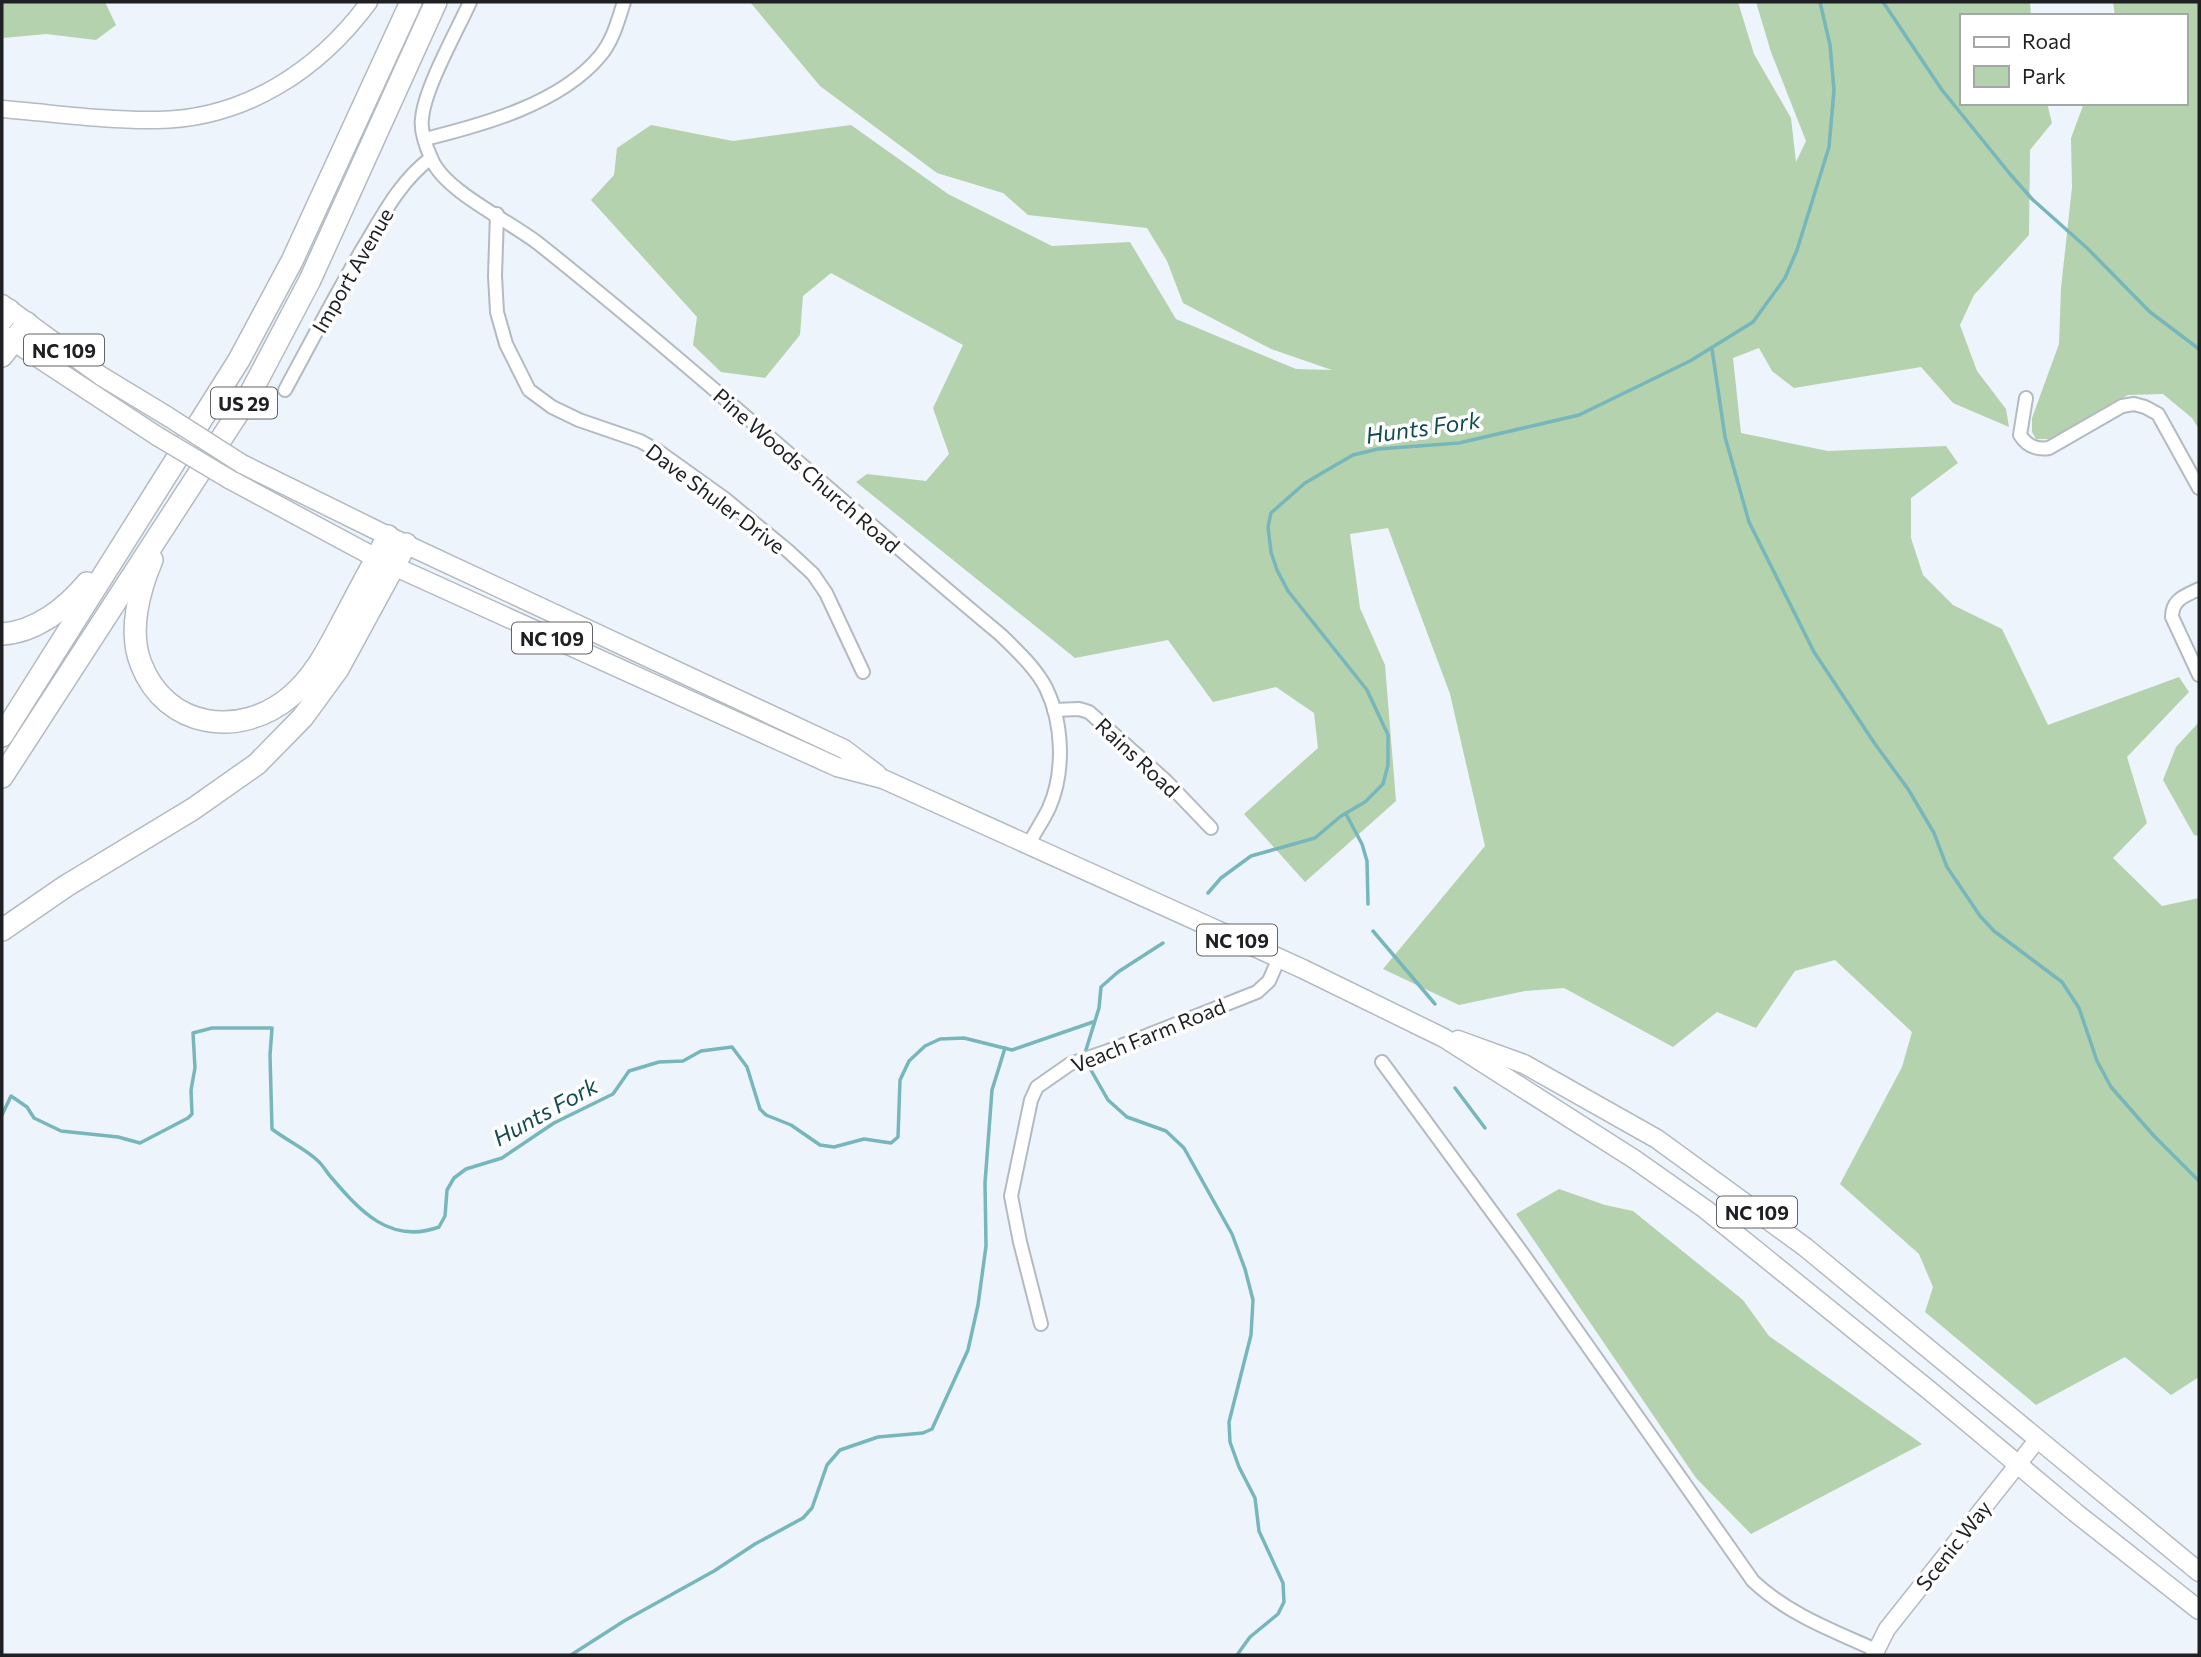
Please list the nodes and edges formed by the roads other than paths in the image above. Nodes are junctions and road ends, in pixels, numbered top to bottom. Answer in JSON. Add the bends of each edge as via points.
{"nodes":[{"id":1,"x":369,"y":2,"type":"edge"},
{"id":2,"x":411,"y":2,"type":"edge"},
{"id":3,"x":436,"y":2,"type":"edge"},
{"id":4,"x":470,"y":2,"type":"edge"},
{"id":5,"x":624,"y":2,"type":"edge"},
{"id":6,"x":2,"y":109,"type":"edge"},
{"id":7,"x":425,"y":139,"type":"junction"},
{"id":8,"x":431,"y":158,"type":"junction"},
{"id":9,"x":497,"y":215,"type":"junction"},
{"id":10,"x":4,"y":311,"type":"edge"},
{"id":11,"x":27,"y":323,"type":"junction"},
{"id":12,"x":5,"y":344,"type":"edge"},
{"id":13,"x":285,"y":390,"type":"dead end"},
{"id":14,"x":2026,"y":398,"type":"dead end"},
{"id":15,"x":2199,"y":488,"type":"edge"},
{"id":16,"x":172,"y":514,"type":"junction"},
{"id":17,"x":130,"y":534,"type":"junction"},
{"id":18,"x":397,"y":540,"type":"junction"},
{"id":19,"x":385,"y":562,"type":"junction"},
{"id":20,"x":2199,"y":589,"type":"edge"},
{"id":21,"x":2,"y":634,"type":"edge"},
{"id":22,"x":863,"y":672,"type":"dead end"},
{"id":23,"x":2199,"y":675,"type":"edge"},
{"id":24,"x":1054,"y":710,"type":"junction"},
{"id":25,"x":2,"y":736,"type":"edge"},
{"id":26,"x":2,"y":777,"type":"edge"},
{"id":27,"x":883,"y":779,"type":"junction"},
{"id":28,"x":1211,"y":828,"type":"dead end"},
{"id":29,"x":1028,"y":846,"type":"junction"},
{"id":30,"x":2,"y":930,"type":"edge"},
{"id":31,"x":1279,"y":958,"type":"junction"},
{"id":32,"x":1444,"y":1038,"type":"junction"},
{"id":33,"x":1382,"y":1062,"type":"dead end"},
{"id":34,"x":1041,"y":1324,"type":"dead end"},
{"id":35,"x":2038,"y":1440,"type":"junction"},
{"id":36,"x":2016,"y":1464,"type":"junction"},
{"id":37,"x":2199,"y":1572,"type":"edge"},
{"id":38,"x":2199,"y":1610,"type":"edge"},
{"id":39,"x":1875,"y":1652,"type":"edge"}],
"edges":[{"from":1,"to":6,"type":"street","via":[[318,60],[275,88],[227,108],[158,120]]},
{"from":2,"to":17,"type":"highway","number":"US 29","via":[[292,261],[239,360]]},
{"from":3,"to":16,"type":"highway","number":"US 29","via":[[310,280],[249,396]]},
{"from":4,"to":7,"type":"street","via":[[424,109]]},
{"from":5,"to":7,"type":"street","via":[[600,57],[573,80],[505,117]]},
{"from":7,"to":8,"type":"street"},
{"from":8,"to":9,"type":"street","name":"Pine Woods Church Road","via":[[446,181]]},
{"from":8,"to":13,"type":"street","name":"Import Avenue","via":[[405,181],[386,210]]},
{"from":9,"to":22,"type":"street","name":"Dave Shuler Drive","via":[[497,312],[529,390],[561,412],[661,453],[787,550],[826,593]]},
{"from":9,"to":24,"type":"street","name":"Pine Woods Church Road","via":[[619,309],[1001,635],[1035,671]]},
{"from":10,"to":11,"type":"main road","number":"NC 109"},
{"from":11,"to":12,"type":"highway"},
{"from":11,"to":18,"type":"main road","number":"NC 109","bridge":true,"via":[[101,376],[242,464]]},
{"from":12,"to":19,"type":"main road","number":"NC 109","bridge":true,"via":[[229,479]]},
{"from":14,"to":15,"type":"street","via":[[2020,435],[2043,449],[2122,406],[2145,407],[2158,414]]},
{"from":16,"to":19,"type":"highway","via":[[146,573],[135,636],[141,664],[157,689],[177,710],[203,722],[239,722],[264,714],[292,695],[321,662]]},
{"from":16,"to":26,"type":"highway","number":"US 29"},
{"from":17,"to":21,"type":"highway","via":[[75,597],[44,621]]},
{"from":17,"to":25,"type":"highway","number":"US 29"},
{"from":18,"to":19,"type":"highway"},
{"from":18,"to":27,"type":"main road","number":"NC 109","via":[[844,748]]},
{"from":19,"to":27,"type":"main road","number":"NC 109","via":[[836,767]]},
{"from":19,"to":30,"type":"highway","via":[[338,669],[303,717],[257,764]]},
{"from":20,"to":23,"type":"street","via":[[2177,600],[2172,608]]},
{"from":24,"to":28,"type":"street","name":"Rains Road","via":[[1088,712]]},
{"from":24,"to":29,"type":"street","name":"Pine Woods Church Road","via":[[1060,750],[1058,778]]},
{"from":27,"to":29,"type":"main road","number":"NC 109"},
{"from":29,"to":31,"type":"main road","number":"NC 109"},
{"from":31,"to":32,"type":"main road","number":"NC 109"},
{"from":31,"to":34,"type":"street","name":"Veach Farm Road","via":[[1269,981],[1257,992],[1070,1064],[1037,1087],[1011,1196]]},
{"from":32,"to":35,"type":"main road","number":"NC 109","via":[[1524,1064],[1657,1139],[1805,1247]]},
{"from":32,"to":36,"type":"main road","number":"NC 109","via":[[1705,1209]]},
{"from":33,"to":39,"type":"street","via":[[1753,1581],[1798,1616]]},
{"from":35,"to":36,"type":"street","name":"Scenic Way"},
{"from":35,"to":37,"type":"main road","number":"NC 109"},
{"from":36,"to":38,"type":"main road","number":"NC 109"},
{"from":36,"to":39,"type":"street","name":"Scenic Way","via":[[1887,1629]]}]}
